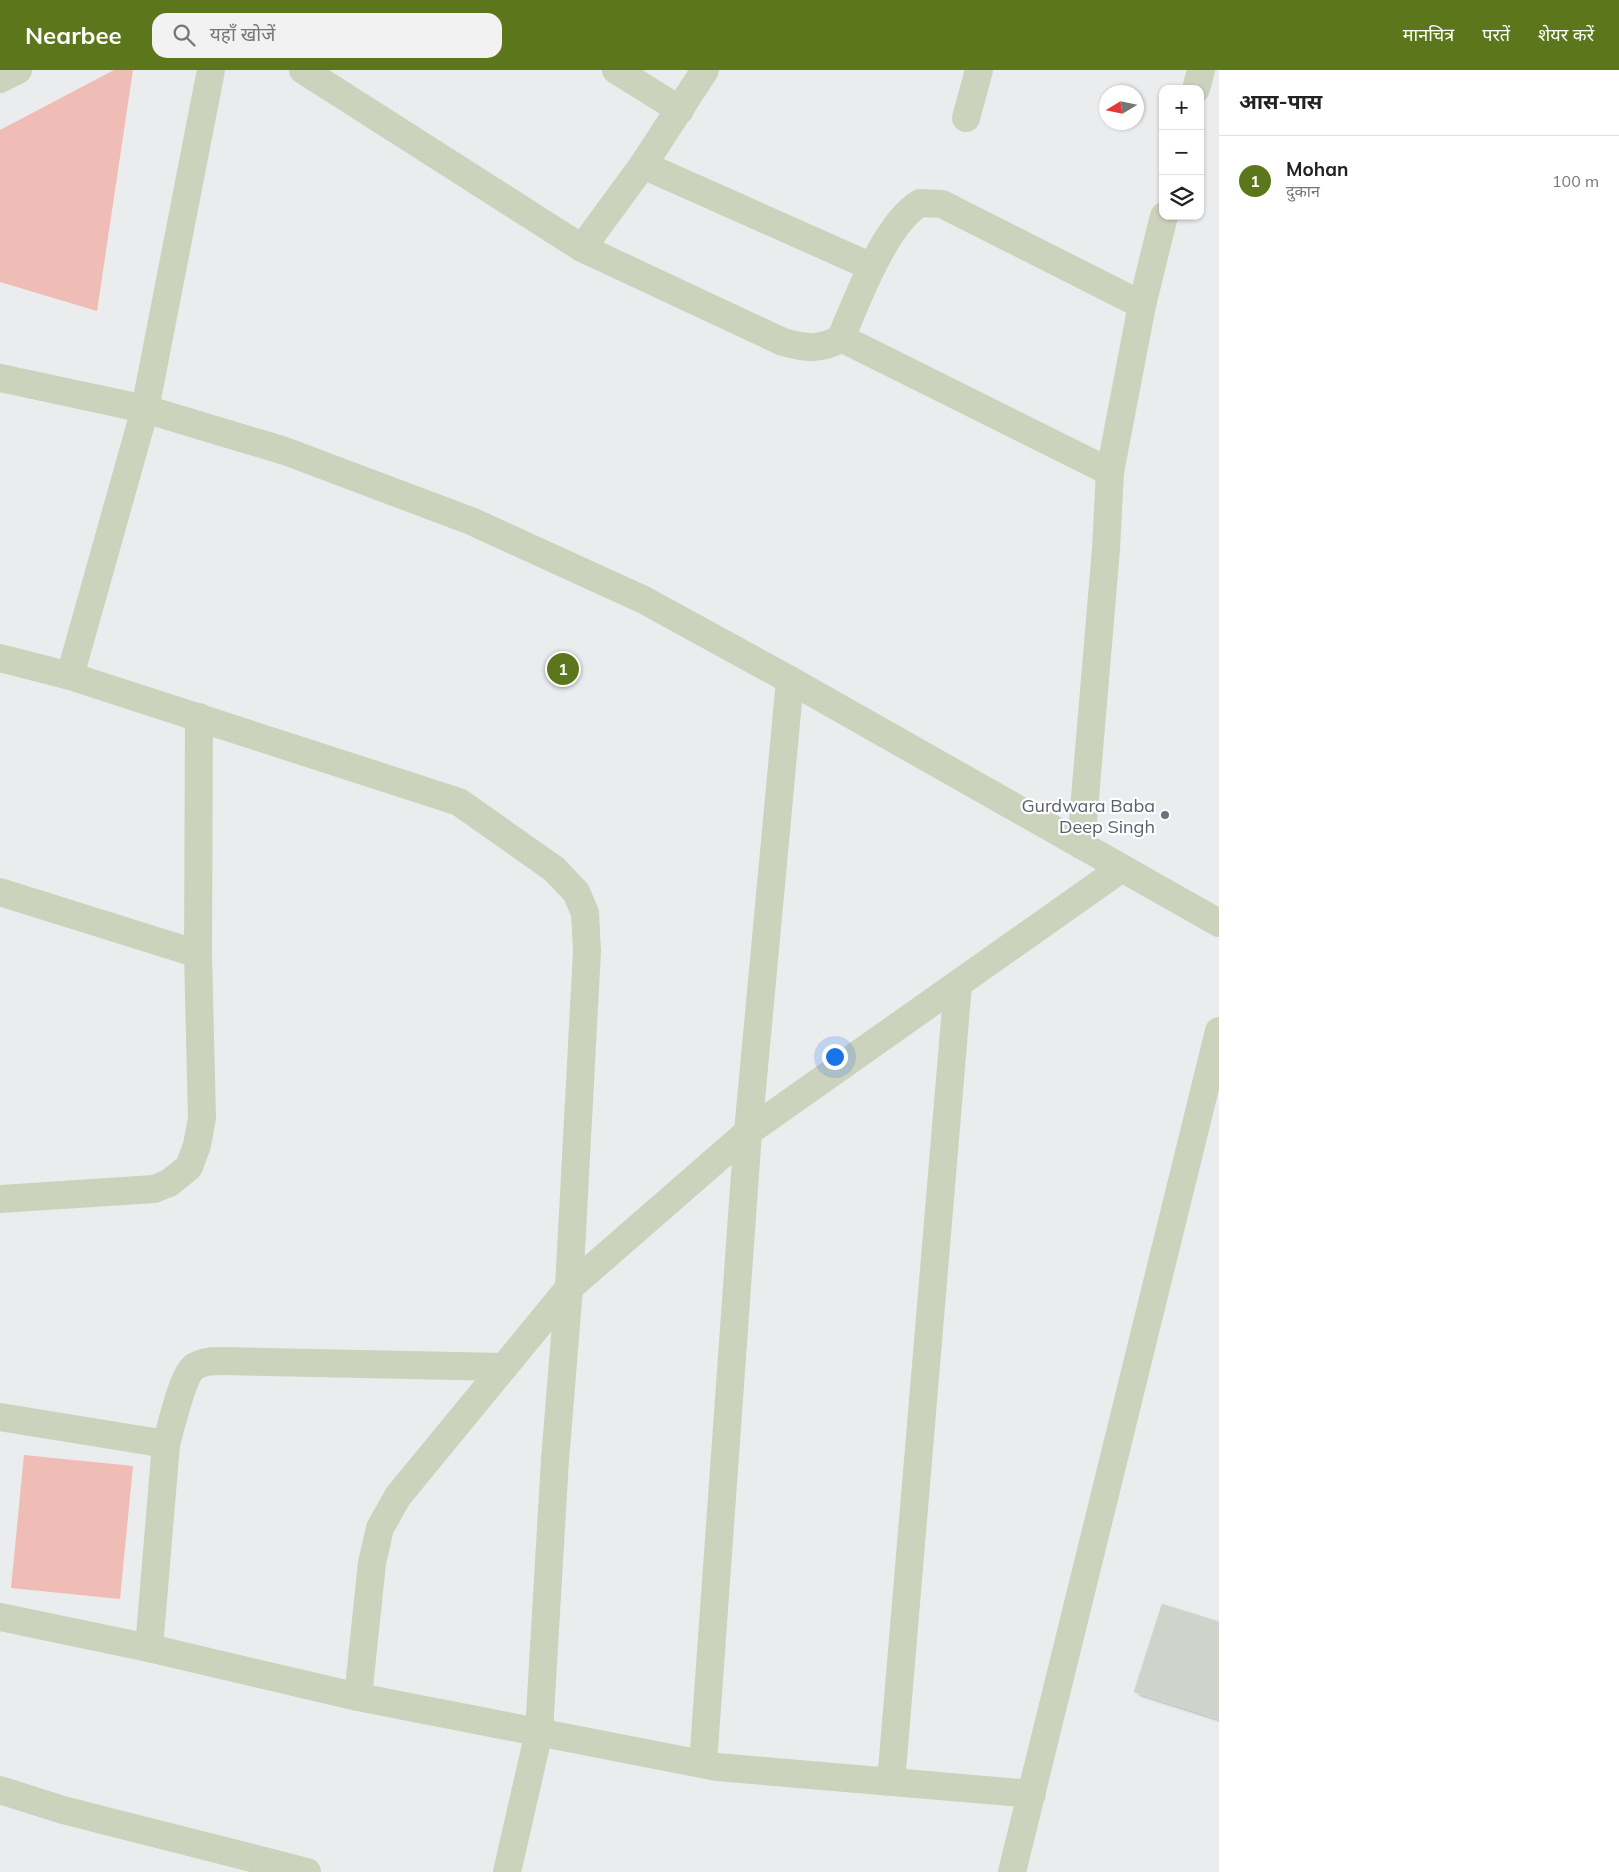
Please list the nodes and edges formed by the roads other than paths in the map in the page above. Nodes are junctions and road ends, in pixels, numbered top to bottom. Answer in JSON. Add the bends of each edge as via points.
{"nodes":[{"id":1,"x":18,"y":70,"type":"edge"},
{"id":2,"x":211,"y":70,"type":"edge"},
{"id":3,"x":303,"y":70,"type":"edge"},
{"id":4,"x":616,"y":70,"type":"edge"},
{"id":5,"x":705,"y":70,"type":"edge"},
{"id":6,"x":979,"y":70,"type":"edge"},
{"id":7,"x":1201,"y":70,"type":"edge"},
{"id":8,"x":0,"y":79,"type":"edge"},
{"id":9,"x":1197,"y":85,"type":"edge"},
{"id":10,"x":680,"y":110,"type":"junction"},
{"id":11,"x":966,"y":118,"type":"dead end"},
{"id":12,"x":643,"y":165,"type":"junction"},
{"id":13,"x":1163,"y":220,"type":"edge"},
{"id":14,"x":582,"y":248,"type":"junction"},
{"id":15,"x":872,"y":267,"type":"junction"},
{"id":16,"x":1142,"y":305,"type":"junction"},
{"id":17,"x":841,"y":338,"type":"junction"},
{"id":18,"x":0,"y":378,"type":"edge"},
{"id":19,"x":145,"y":410,"type":"junction"},
{"id":20,"x":1110,"y":472,"type":"junction"},
{"id":21,"x":0,"y":658,"type":"edge"},
{"id":22,"x":70,"y":676,"type":"junction"},
{"id":23,"x":790,"y":680,"type":"junction"},
{"id":24,"x":198,"y":717,"type":"junction"},
{"id":25,"x":1081,"y":845,"type":"junction"},
{"id":26,"x":1122,"y":868,"type":"junction"},
{"id":27,"x":0,"y":892,"type":"edge"},
{"id":28,"x":1219,"y":923,"type":"edge"},
{"id":29,"x":198,"y":954,"type":"junction"},
{"id":30,"x":958,"y":984,"type":"junction"},
{"id":31,"x":1219,"y":1031,"type":"edge"},
{"id":32,"x":748,"y":1132,"type":"junction"},
{"id":33,"x":0,"y":1199,"type":"edge"},
{"id":34,"x":569,"y":1288,"type":"junction"},
{"id":35,"x":504,"y":1367,"type":"junction"},
{"id":36,"x":0,"y":1416,"type":"edge"},
{"id":37,"x":166,"y":1444,"type":"junction"},
{"id":38,"x":0,"y":1617,"type":"edge"},
{"id":39,"x":149,"y":1648,"type":"junction"},
{"id":40,"x":358,"y":1697,"type":"junction"},
{"id":41,"x":539,"y":1732,"type":"junction"},
{"id":42,"x":703,"y":1764,"type":"junction"},
{"id":43,"x":891,"y":1782,"type":"junction"},
{"id":44,"x":0,"y":1790,"type":"edge"},
{"id":45,"x":1032,"y":1794,"type":"junction"},
{"id":46,"x":305,"y":1872,"type":"edge"},
{"id":47,"x":507,"y":1872,"type":"edge"},
{"id":48,"x":1012,"y":1872,"type":"edge"}],
"edges":[{"from":1,"to":8,"type":"street"},
{"from":2,"to":19,"type":"street"},
{"from":3,"to":14,"type":"street"},
{"from":4,"to":10,"type":"street"},
{"from":5,"to":10,"type":"street"},
{"from":6,"to":11,"type":"street"},
{"from":7,"to":9,"type":"street"},
{"from":10,"to":12,"type":"street"},
{"from":12,"to":14,"type":"street"},
{"from":12,"to":15,"type":"street"},
{"from":13,"to":16,"type":"street"},
{"from":14,"to":17,"type":"street","via":[[783,342],[811,348]]},
{"from":15,"to":16,"type":"street","via":[[902,217],[920,203],[942,204]]},
{"from":15,"to":17,"type":"street"},
{"from":16,"to":20,"type":"street"},
{"from":17,"to":20,"type":"street"},
{"from":18,"to":19,"type":"street"},
{"from":19,"to":22,"type":"street"},
{"from":19,"to":23,"type":"street","via":[[285,451],[471,521],[644,600]]},
{"from":20,"to":25,"type":"street"},
{"from":21,"to":22,"type":"street"},
{"from":22,"to":24,"type":"street"},
{"from":23,"to":25,"type":"street"},
{"from":23,"to":32,"type":"street"},
{"from":24,"to":29,"type":"street"},
{"from":24,"to":34,"type":"street","via":[[459,802],[554,869],[576,892],[585,914],[587,950]]},
{"from":25,"to":26,"type":"street"},
{"from":26,"to":28,"type":"street"},
{"from":26,"to":30,"type":"street"},
{"from":27,"to":29,"type":"street"},
{"from":29,"to":33,"type":"street","via":[[202,1118],[189,1167],[169,1184],[154,1189]]},
{"from":30,"to":32,"type":"street"},
{"from":30,"to":43,"type":"street"},
{"from":31,"to":45,"type":"street"},
{"from":32,"to":34,"type":"street"},
{"from":32,"to":42,"type":"street"},
{"from":34,"to":35,"type":"street"},
{"from":34,"to":41,"type":"street"},
{"from":35,"to":37,"type":"street","via":[[205,1362],[192,1368],[183,1386]]},
{"from":35,"to":40,"type":"street","via":[[398,1496],[380,1528],[372,1563]]},
{"from":36,"to":37,"type":"street"},
{"from":37,"to":39,"type":"street"},
{"from":38,"to":39,"type":"street"},
{"from":39,"to":40,"type":"street"},
{"from":40,"to":41,"type":"street"},
{"from":41,"to":42,"type":"street"},
{"from":41,"to":47,"type":"street"},
{"from":42,"to":43,"type":"street"},
{"from":43,"to":45,"type":"street"},
{"from":44,"to":46,"type":"street","via":[[62,1810]]},
{"from":45,"to":48,"type":"street"}]}
